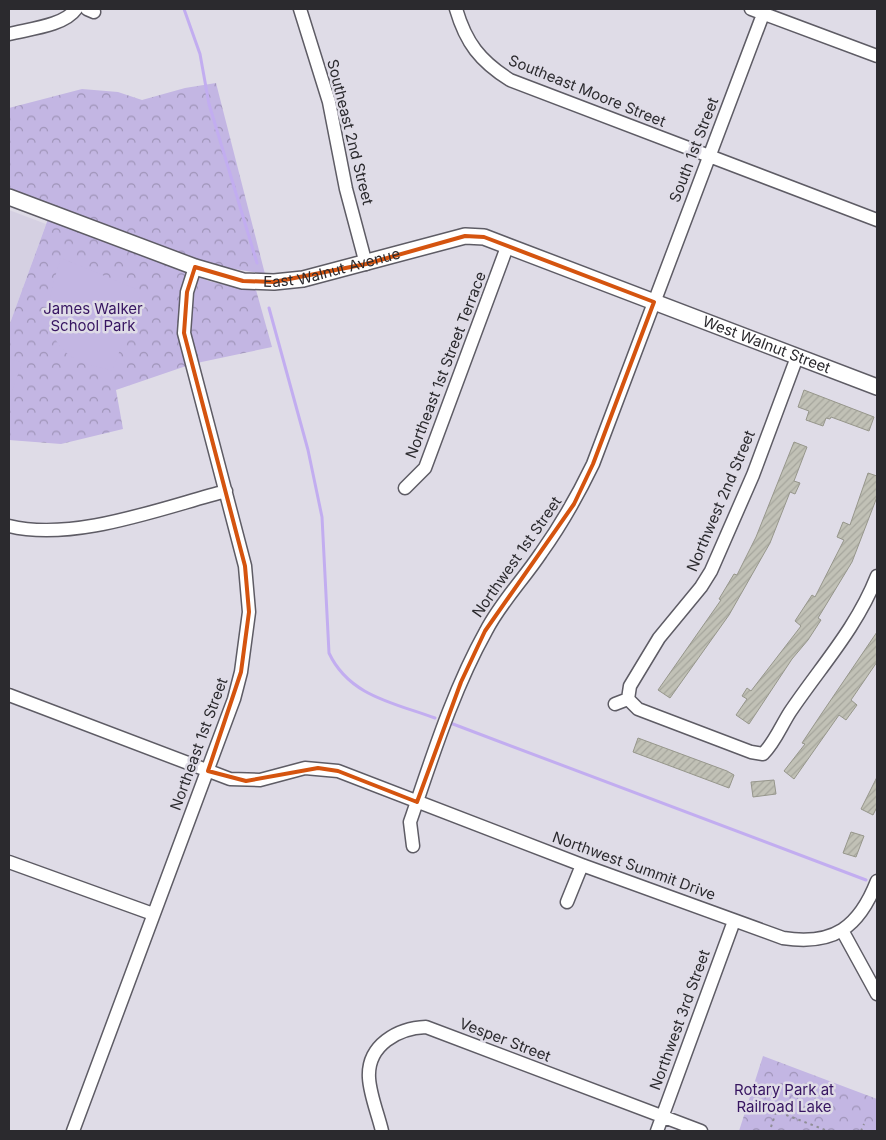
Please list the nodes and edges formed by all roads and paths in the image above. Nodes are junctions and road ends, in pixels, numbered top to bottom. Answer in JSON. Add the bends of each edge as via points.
{"nodes":[{"id":1,"x":76,"y":9,"type":"edge"},
{"id":2,"x":300,"y":9,"type":"edge"},
{"id":3,"x":456,"y":9,"type":"edge"},
{"id":4,"x":760,"y":10,"type":"edge"},
{"id":5,"x":9,"y":34,"type":"edge"},
{"id":6,"x":877,"y":56,"type":"edge"},
{"id":7,"x":708,"y":157,"type":"junction"},
{"id":8,"x":9,"y":197,"type":"edge"},
{"id":9,"x":877,"y":220,"type":"edge"},
{"id":10,"x":507,"y":247,"type":"junction"},
{"id":11,"x":366,"y":264,"type":"junction"},
{"id":12,"x":195,"y":267,"type":"junction"},
{"id":13,"x":654,"y":302,"type":"junction"},
{"id":14,"x":796,"y":357,"type":"junction"},
{"id":15,"x":877,"y":386,"type":"edge"},
{"id":16,"x":405,"y":488,"type":"dead end"},
{"id":17,"x":226,"y":491,"type":"junction"},
{"id":18,"x":9,"y":526,"type":"edge"},
{"id":19,"x":877,"y":576,"type":"edge"},
{"id":20,"x":9,"y":695,"type":"edge"},
{"id":21,"x":628,"y":700,"type":"junction"},
{"id":22,"x":615,"y":704,"type":"dead end"},
{"id":23,"x":208,"y":771,"type":"junction"},
{"id":24,"x":417,"y":802,"type":"junction"},
{"id":25,"x":413,"y":846,"type":"dead end"},
{"id":26,"x":582,"y":865,"type":"junction"},
{"id":27,"x":10,"y":867,"type":"edge"},
{"id":28,"x":877,"y":881,"type":"edge"},
{"id":29,"x":566,"y":902,"type":"dead end"},
{"id":30,"x":153,"y":914,"type":"junction"},
{"id":31,"x":734,"y":920,"type":"junction"},
{"id":32,"x":843,"y":932,"type":"junction"},
{"id":33,"x":877,"y":994,"type":"edge"},
{"id":34,"x":779,"y":1103,"type":"dead end"},
{"id":35,"x":768,"y":1108,"type":"dead end"},
{"id":36,"x":776,"y":1111,"type":"junction"},
{"id":37,"x":662,"y":1117,"type":"junction"},
{"id":38,"x":864,"y":1124,"type":"dead end"},
{"id":39,"x":771,"y":1127,"type":"dead end"},
{"id":40,"x":73,"y":1131,"type":"edge"},
{"id":41,"x":382,"y":1131,"type":"edge"},
{"id":42,"x":657,"y":1131,"type":"edge"},
{"id":43,"x":701,"y":1131,"type":"edge"},
{"id":44,"x":827,"y":1131,"type":"edge"},
{"id":45,"x":861,"y":1131,"type":"edge"}],
"edges":[{"from":1,"to":5,"type":"street","via":[[57,21]]},
{"from":2,"to":11,"type":"street","name":"Southeast 2nd Street","via":[[329,102],[346,189]]},
{"from":3,"to":7,"type":"street","name":"Southeast Moore Street","via":[[469,43],[490,68],[510,80]]},
{"from":4,"to":6,"type":"street"},
{"from":4,"to":7,"type":"street","name":"South 1st Street"},
{"from":7,"to":9,"type":"street","name":"Southeast Moore Street"},
{"from":7,"to":13,"type":"street","name":"South 1st Street"},
{"from":8,"to":12,"type":"street","name":"East Walnut Avenue"},
{"from":10,"to":11,"type":"street","name":"East Walnut Avenue","via":[[484,237],[465,236]]},
{"from":10,"to":13,"type":"street","name":"East Walnut Avenue"},
{"from":10,"to":16,"type":"street","name":"Northeast 1st Street Terrace","via":[[425,468]]},
{"from":11,"to":12,"type":"street","name":"East Walnut Avenue","via":[[303,279],[274,282],[243,281]]},
{"from":12,"to":17,"type":"street","name":"Northeast 1st Street","via":[[187,292],[184,333]]},
{"from":13,"to":14,"type":"street","name":"West Walnut Street"},
{"from":13,"to":24,"type":"street","name":"Northwest 1st Street","via":[[593,464],[574,504],[485,631],[461,682]]},
{"from":14,"to":15,"type":"street","name":"West Walnut Street"},
{"from":14,"to":21,"type":"street","name":"Northwest 2nd Street","via":[[753,475],[711,571],[701,588],[659,638],[630,686]]},
{"from":17,"to":18,"type":"street","via":[[87,528],[56,531]]},
{"from":17,"to":23,"type":"street","name":"Northeast 1st Street","via":[[245,566],[249,612],[242,672]]},
{"from":19,"to":21,"type":"street","via":[[855,623],[763,754],[750,752],[638,709]]},
{"from":20,"to":23,"type":"street","name":"Northwest Summit Drive"},
{"from":21,"to":22,"type":"street"},
{"from":23,"to":24,"type":"street","name":"Northwest Summit Drive","via":[[230,780],[246,781],[318,768],[338,771]]},
{"from":23,"to":30,"type":"street","name":"Northeast 1st Street"},
{"from":24,"to":25,"type":"street","name":"Northwest 1st Street","via":[[410,822]]},
{"from":24,"to":26,"type":"street","name":"Northwest Summit Drive"},
{"from":26,"to":29,"type":"street"},
{"from":26,"to":31,"type":"street","name":"Northwest Summit Drive"},
{"from":27,"to":30,"type":"street"},
{"from":28,"to":32,"type":"street","via":[[870,900]]},
{"from":30,"to":40,"type":"street","name":"Northeast 1st Street"},
{"from":31,"to":32,"type":"street","name":"Northwest Summit Drive","via":[[783,938],[801,941]]},
{"from":31,"to":37,"type":"street","name":"Northwest 3rd Street"},
{"from":32,"to":33,"type":"street"},
{"from":34,"to":36,"type":"path"},
{"from":35,"to":36,"type":"path"},
{"from":36,"to":39,"type":"path"},
{"from":36,"to":44,"type":"path"},
{"from":37,"to":41,"type":"street","name":"Vesper Street","via":[[426,1027],[409,1028],[395,1034],[375,1054],[369,1077]]},
{"from":37,"to":42,"type":"street","name":"Northwest 3rd Street"},
{"from":37,"to":43,"type":"street","name":"Vesper Street"},
{"from":38,"to":45,"type":"path"}]}
